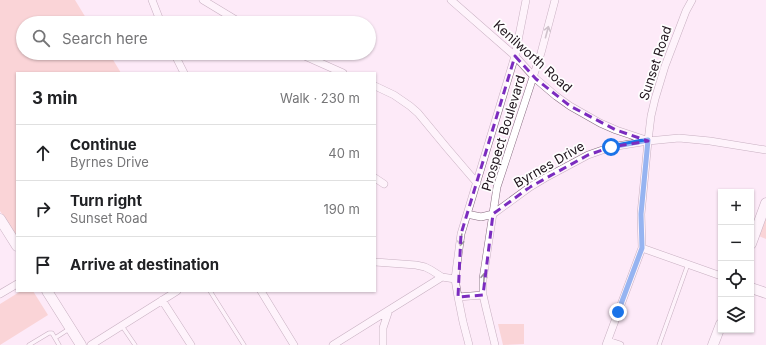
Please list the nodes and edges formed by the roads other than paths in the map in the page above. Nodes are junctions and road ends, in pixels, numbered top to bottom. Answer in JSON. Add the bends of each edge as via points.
{"nodes":[{"id":1,"x":152,"y":0,"type":"edge"},
{"id":2,"x":203,"y":0,"type":"edge"},
{"id":3,"x":451,"y":0,"type":"edge"},
{"id":4,"x":526,"y":0,"type":"edge"},
{"id":5,"x":555,"y":0,"type":"edge"},
{"id":6,"x":692,"y":0,"type":"edge"},
{"id":7,"x":158,"y":16,"type":"edge"},
{"id":8,"x":229,"y":16,"type":"edge"},
{"id":9,"x":515,"y":56,"type":"junction"},
{"id":10,"x":178,"y":60,"type":"edge"},
{"id":11,"x":314,"y":60,"type":"edge"},
{"id":12,"x":184,"y":72,"type":"edge"},
{"id":13,"x":341,"y":72,"type":"edge"},
{"id":14,"x":533,"y":76,"type":"junction"},
{"id":15,"x":376,"y":86,"type":"edge"},
{"id":16,"x":648,"y":140,"type":"junction"},
{"id":17,"x":766,"y":150,"type":"edge"},
{"id":18,"x":376,"y":179,"type":"edge"},
{"id":19,"x":384,"y":184,"type":"dead end"},
{"id":20,"x":476,"y":184,"type":"junction"},
{"id":21,"x":766,"y":203,"type":"edge"},
{"id":22,"x":467,"y":214,"type":"junction"},
{"id":23,"x":493,"y":214,"type":"junction"},
{"id":24,"x":0,"y":219,"type":"edge"},
{"id":25,"x":754,"y":236,"type":"edge"},
{"id":26,"x":16,"y":244,"type":"edge"},
{"id":27,"x":642,"y":248,"type":"junction"},
{"id":28,"x":376,"y":262,"type":"edge"},
{"id":29,"x":688,"y":264,"type":"junction"},
{"id":30,"x":718,"y":275,"type":"edge"},
{"id":31,"x":442,"y":277,"type":"junction"},
{"id":32,"x":455,"y":279,"type":"junction"},
{"id":33,"x":16,"y":285,"type":"edge"},
{"id":34,"x":754,"y":289,"type":"edge"},
{"id":35,"x":48,"y":292,"type":"edge"},
{"id":36,"x":175,"y":292,"type":"edge"},
{"id":37,"x":211,"y":292,"type":"edge"},
{"id":38,"x":262,"y":292,"type":"edge"},
{"id":39,"x":766,"y":293,"type":"edge"},
{"id":40,"x":0,"y":294,"type":"edge"},
{"id":41,"x":484,"y":295,"type":"junction"},
{"id":42,"x":458,"y":297,"type":"junction"},
{"id":43,"x":162,"y":300,"type":"junction"},
{"id":44,"x":389,"y":310,"type":"junction"},
{"id":45,"x":122,"y":326,"type":"junction"},
{"id":46,"x":70,"y":328,"type":"junction"},
{"id":47,"x":718,"y":332,"type":"edge"},
{"id":48,"x":55,"y":338,"type":"junction"},
{"id":49,"x":607,"y":343,"type":"edge"},
{"id":50,"x":29,"y":345,"type":"edge"},
{"id":51,"x":59,"y":345,"type":"edge"},
{"id":52,"x":80,"y":345,"type":"edge"},
{"id":53,"x":91,"y":345,"type":"edge"},
{"id":54,"x":135,"y":345,"type":"edge"},
{"id":55,"x":191,"y":345,"type":"edge"},
{"id":56,"x":244,"y":345,"type":"edge"},
{"id":57,"x":294,"y":345,"type":"edge"},
{"id":58,"x":333,"y":345,"type":"edge"},
{"id":59,"x":383,"y":345,"type":"edge"},
{"id":60,"x":469,"y":345,"type":"edge"},
{"id":61,"x":495,"y":345,"type":"edge"},
{"id":62,"x":620,"y":345,"type":"edge"},
{"id":63,"x":659,"y":345,"type":"edge"},
{"id":64,"x":713,"y":345,"type":"edge"}],
"edges":[{"from":1,"to":7,"type":"street"},
{"from":2,"to":8,"type":"street"},
{"from":3,"to":9,"type":"street","name":"Kenilworth Road"},
{"from":4,"to":9,"type":"street","name":"Prospect Boulevard"},
{"from":14,"to":5,"type":"street","name":"Prospect Boulevard","one_way":true},
{"from":6,"to":16,"type":"street","name":"Sunset Road","via":[[659,82]]},
{"from":9,"to":14,"type":"street","name":"Kenilworth Road"},
{"from":9,"to":20,"type":"street","name":"Prospect Boulevard"},
{"from":10,"to":12,"type":"street"},
{"from":11,"to":13,"type":"street"},
{"from":14,"to":16,"type":"street","name":"Kenilworth Road","via":[[556,96],[585,115],[616,130]]},
{"from":14,"to":23,"type":"street","name":"Prospect Boulevard","via":[[497,187]]},
{"from":15,"to":20,"type":"street","via":[[394,95],[418,113]]},
{"from":16,"to":17,"type":"street","name":"Byrnes Drive","via":[[694,139]]},
{"from":16,"to":23,"type":"street","name":"Byrnes Drive","via":[[611,147],[588,155],[530,187]]},
{"from":16,"to":27,"type":"street","name":"Sunset Road","via":[[641,214]]},
{"from":18,"to":19,"type":"street"},
{"from":20,"to":22,"type":"street","name":"Prospect Boulevard"},
{"from":21,"to":25,"type":"main road"},
{"from":22,"to":23,"type":"street","via":[[481,217]]},
{"from":22,"to":32,"type":"street","name":"Prospect Boulevard","one_way":true,"via":[[461,234]]},
{"from":41,"to":23,"type":"street","name":"Prospect Boulevard","one_way":true,"via":[[483,279]]},
{"from":24,"to":26,"type":"main road"},
{"from":27,"to":29,"type":"street"},
{"from":27,"to":49,"type":"street","name":"Sunset Road"},
{"from":28,"to":31,"type":"street","via":[[425,267]]},
{"from":29,"to":30,"type":"street"},
{"from":29,"to":63,"type":"lane"},
{"from":31,"to":32,"type":"street"},
{"from":31,"to":44,"type":"street"},
{"from":32,"to":42,"type":"street","name":"Prospect Boulevard"},
{"from":33,"to":40,"type":"street"},
{"from":34,"to":39,"type":"main road"},
{"from":35,"to":46,"type":"main road"},
{"from":36,"to":43,"type":"street"},
{"from":37,"to":56,"type":"lane"},
{"from":38,"to":57,"type":"street"},
{"from":41,"to":42,"type":"street"},
{"from":41,"to":61,"type":"street","name":"Prospect Boulevard"},
{"from":42,"to":60,"type":"street","name":"Prospect Boulevard"},
{"from":43,"to":45,"type":"street"},
{"from":43,"to":55,"type":"street"},
{"from":44,"to":58,"type":"street"},
{"from":44,"to":59,"type":"street","via":[[383,328]]},
{"from":45,"to":53,"type":"street"},
{"from":45,"to":54,"type":"lane"},
{"from":46,"to":48,"type":"lane"},
{"from":46,"to":52,"type":"main road"},
{"from":47,"to":64,"type":"main road"},
{"from":48,"to":50,"type":"lane","via":[[49,333]]},
{"from":48,"to":51,"type":"lane"},
{"from":49,"to":62,"type":"street"}]}
